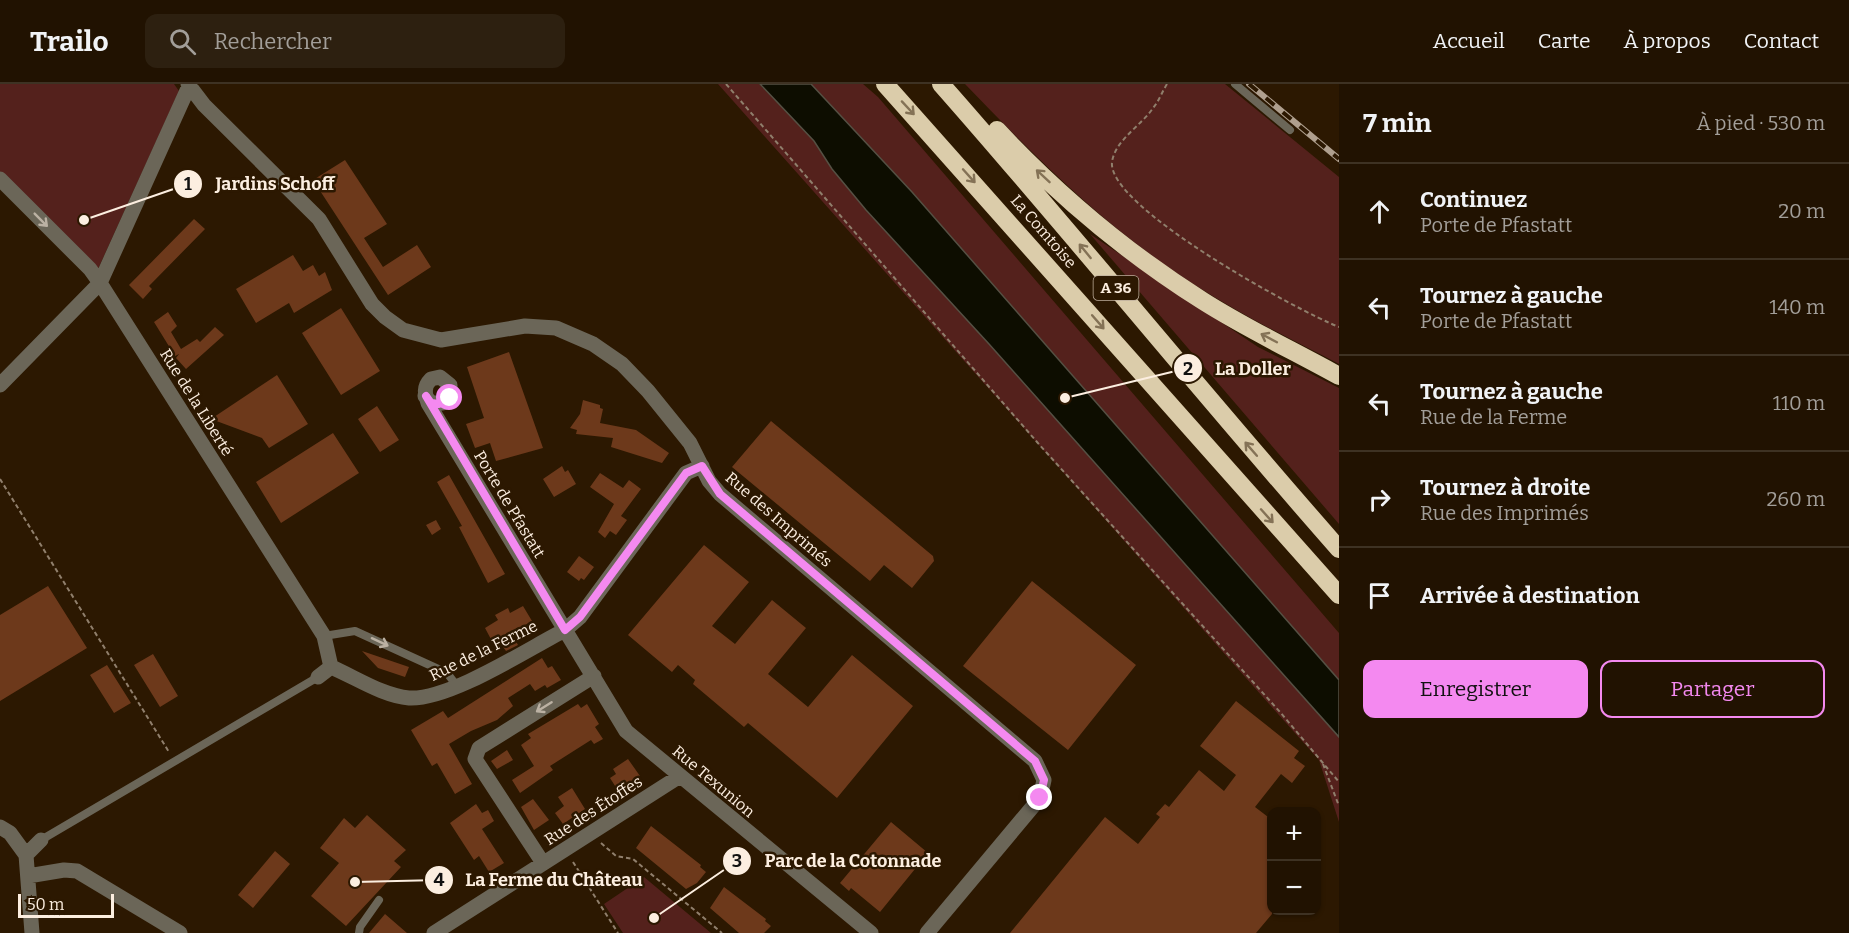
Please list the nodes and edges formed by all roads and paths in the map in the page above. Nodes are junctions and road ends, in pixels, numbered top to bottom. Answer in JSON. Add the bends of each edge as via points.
{"nodes":[{"id":1,"x":726,"y":84,"type":"edge"},
{"id":2,"x":885,"y":84,"type":"edge"},
{"id":3,"x":941,"y":84,"type":"edge"},
{"id":4,"x":1167,"y":84,"type":"edge"},
{"id":5,"x":1236,"y":84,"type":"edge"},
{"id":6,"x":189,"y":85,"type":"edge"},
{"id":7,"x":1290,"y":130,"type":"dead end"},
{"id":8,"x":0,"y":179,"type":"edge"},
{"id":9,"x":100,"y":283,"type":"junction"},
{"id":10,"x":1339,"y":327,"type":"edge"},
{"id":11,"x":1339,"y":376,"type":"edge"},
{"id":12,"x":0,"y":385,"type":"edge"},
{"id":13,"x":426,"y":396,"type":"dead end"},
{"id":14,"x":702,"y":466,"type":"junction"},
{"id":15,"x":0,"y":479,"type":"edge"},
{"id":16,"x":1339,"y":549,"type":"edge"},
{"id":17,"x":1339,"y":595,"type":"edge"},
{"id":18,"x":565,"y":630,"type":"junction"},
{"id":19,"x":324,"y":636,"type":"junction"},
{"id":20,"x":331,"y":667,"type":"junction"},
{"id":21,"x":594,"y":676,"type":"junction"},
{"id":22,"x":318,"y":678,"type":"joint"},
{"id":23,"x":457,"y":686,"type":"junction"},
{"id":24,"x":1322,"y":761,"type":"junction"},
{"id":25,"x":175,"y":762,"type":"junction"},
{"id":26,"x":680,"y":776,"type":"junction"},
{"id":27,"x":1339,"y":782,"type":"edge"},
{"id":28,"x":1339,"y":806,"type":"edge"},
{"id":29,"x":0,"y":827,"type":"edge"},
{"id":30,"x":590,"y":833,"type":"junction"},
{"id":31,"x":41,"y":840,"type":"joint"},
{"id":32,"x":565,"y":849,"type":"junction"},
{"id":33,"x":26,"y":855,"type":"junction"},
{"id":34,"x":543,"y":863,"type":"junction"},
{"id":35,"x":28,"y":876,"type":"junction"},
{"id":36,"x":379,"y":900,"type":"dead end"},
{"id":37,"x":176,"y":932,"type":"edge"},
{"id":38,"x":32,"y":933,"type":"edge"},
{"id":39,"x":359,"y":933,"type":"edge"},
{"id":40,"x":434,"y":933,"type":"edge"},
{"id":41,"x":618,"y":933,"type":"edge"},
{"id":42,"x":722,"y":933,"type":"edge"},
{"id":43,"x":871,"y":933,"type":"edge"},
{"id":44,"x":927,"y":933,"type":"edge"}],
"edges":[{"from":1,"to":24,"type":"path"},
{"from":2,"to":17,"type":"highway","name":"La Comtoise","number":"A 36","one_way":true},
{"from":11,"to":3,"type":"highway","one_way":true,"via":[[1204,302],[1151,266],[1058,191],[990,122]]},
{"from":16,"to":3,"type":"highway","name":"La Comtoise","number":"A 36","one_way":true,"via":[[1209,402],[1046,203]]},
{"from":4,"to":10,"type":"path","via":[[1154,108],[1116,149],[1112,160],[1117,180],[1185,242]]},
{"from":5,"to":7,"type":"lane"},
{"from":6,"to":9,"type":"street"},
{"from":6,"to":14,"type":"street","name":"Rue des Imprimés","via":[[204,105],[319,219],[372,304],[385,317],[403,330],[441,340],[525,326],[556,328],[593,344],[622,364],[648,391],[690,443]]},
{"from":8,"to":9,"type":"street","name":"Rue de la Liberté","one_way":true,"via":[[90,268]]},
{"from":9,"to":12,"type":"street"},
{"from":9,"to":19,"type":"street","name":"Rue de la Liberté"},
{"from":13,"to":18,"type":"street","name":"Porte de Pfastatt"},
{"from":14,"to":18,"type":"street","name":"Rue de la Ferme","via":[[686,473],[580,617]]},
{"from":14,"to":44,"type":"street","name":"Rue des Imprimés","via":[[720,494],[1035,761],[1044,780],[1040,798]]},
{"from":15,"to":25,"type":"path"},
{"from":18,"to":21,"type":"street","name":"Rue Texunion"},
{"from":18,"to":23,"type":"street","name":"Rue de la Ferme"},
{"from":19,"to":20,"type":"street","name":"Rue de la Liberté"},
{"from":19,"to":23,"type":"lane","one_way":true,"via":[[355,631],[447,673]]},
{"from":20,"to":22,"type":"street"},
{"from":20,"to":23,"type":"street","name":"Rue de la Ferme","via":[[408,698],[439,694]]},
{"from":21,"to":26,"type":"street","name":"Rue Texunion","via":[[626,730]]},
{"from":21,"to":34,"type":"street","one_way":true,"via":[[479,748],[475,759]]},
{"from":22,"to":25,"type":"lane"},
{"from":24,"to":27,"type":"path"},
{"from":24,"to":28,"type":"path"},
{"from":25,"to":31,"type":"lane"},
{"from":26,"to":30,"type":"street","name":"Rue des Étoffes"},
{"from":26,"to":43,"type":"street","name":"Rue Texunion"},
{"from":29,"to":33,"type":"street","via":[[10,833]]},
{"from":30,"to":32,"type":"street","name":"Rue des Étoffes"},
{"from":30,"to":42,"type":"path","via":[[616,856],[633,859]]},
{"from":31,"to":33,"type":"street"},
{"from":32,"to":34,"type":"street","name":"Rue des Étoffes"},
{"from":32,"to":41,"type":"path"},
{"from":33,"to":35,"type":"street"},
{"from":34,"to":40,"type":"street","name":"Rue des Étoffes"},
{"from":35,"to":37,"type":"street","via":[[77,871]]},
{"from":35,"to":38,"type":"street"},
{"from":36,"to":39,"type":"lane"}]}
